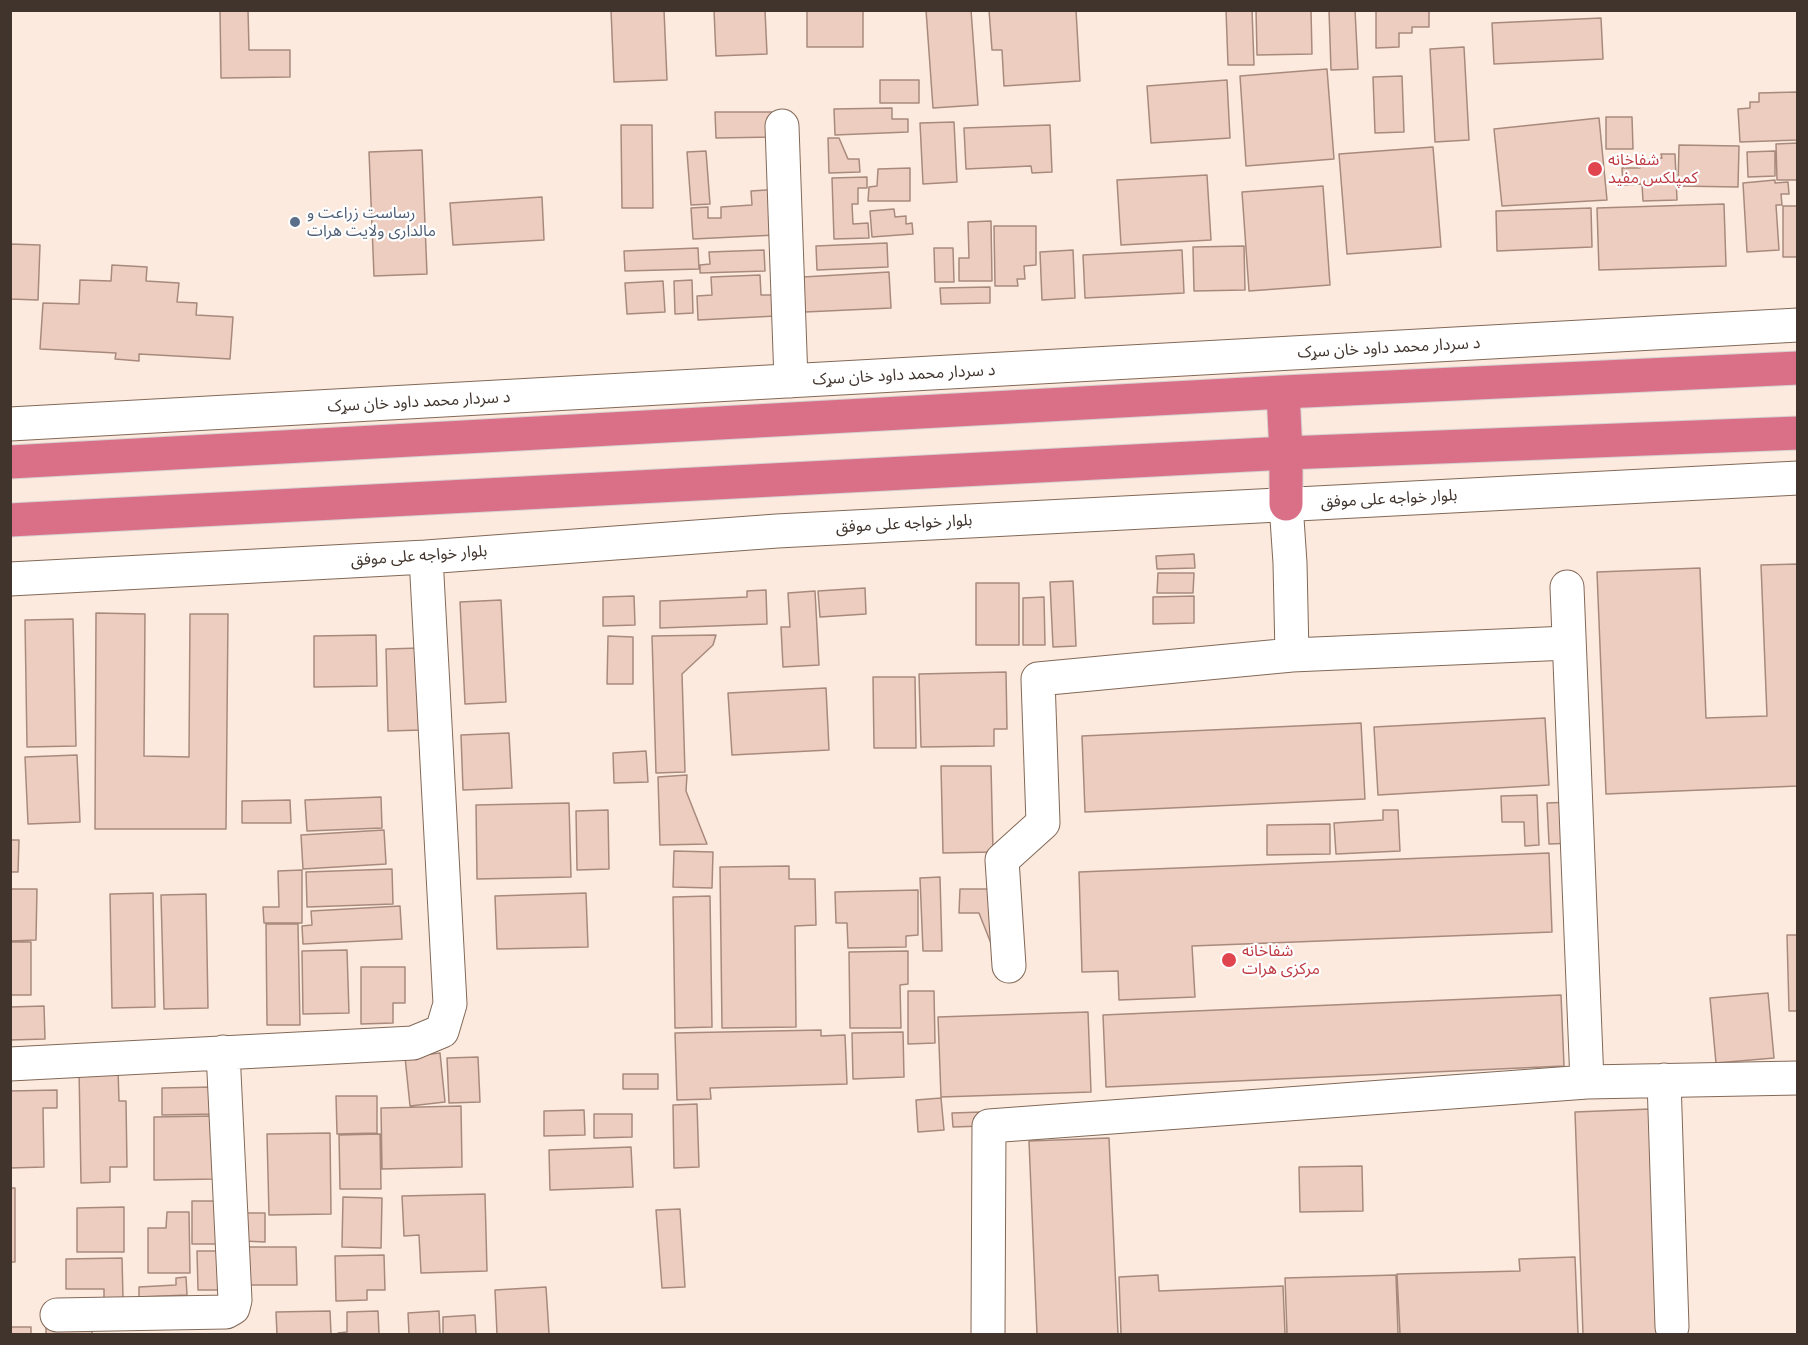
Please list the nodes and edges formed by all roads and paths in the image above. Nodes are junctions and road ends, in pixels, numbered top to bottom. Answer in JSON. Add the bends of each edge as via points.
{"nodes":[{"id":1,"x":782,"y":126,"type":"dead end"},
{"id":2,"x":1797,"y":326,"type":"edge"},
{"id":3,"x":1797,"y":368,"type":"edge"},
{"id":4,"x":791,"y":381,"type":"junction"},
{"id":5,"x":1283,"y":392,"type":"junction"},
{"id":6,"x":10,"y":424,"type":"edge"},
{"id":7,"x":1797,"y":433,"type":"edge"},
{"id":8,"x":1286,"y":453,"type":"junction"},
{"id":9,"x":10,"y":462,"type":"edge"},
{"id":10,"x":1797,"y":478,"type":"edge"},
{"id":11,"x":1286,"y":504,"type":"junction"},
{"id":12,"x":10,"y":520,"type":"edge"},
{"id":13,"x":426,"y":557,"type":"junction"},
{"id":14,"x":10,"y":579,"type":"edge"},
{"id":15,"x":1567,"y":587,"type":"dead end"},
{"id":16,"x":1568,"y":643,"type":"junction"},
{"id":17,"x":1292,"y":655,"type":"junction"},
{"id":18,"x":1009,"y":966,"type":"dead end"},
{"id":19,"x":224,"y":1052,"type":"junction"},
{"id":20,"x":10,"y":1064,"type":"edge"},
{"id":21,"x":1797,"y":1078,"type":"edge"},
{"id":22,"x":1664,"y":1080,"type":"junction"},
{"id":23,"x":1587,"y":1082,"type":"junction"},
{"id":24,"x":57,"y":1315,"type":"dead end"},
{"id":25,"x":1672,"y":1327,"type":"dead end"},
{"id":26,"x":988,"y":1335,"type":"edge"}],
"edges":[{"from":1,"to":4,"type":"street"},
{"from":2,"to":4,"type":"street","name":"د سردار محمد داود خان سړک"},
{"from":3,"to":5,"type":"highway"},
{"from":4,"to":6,"type":"street","name":"د سردار محمد داود خان سړک"},
{"from":5,"to":8,"type":"highway"},
{"from":5,"to":9,"type":"highway"},
{"from":7,"to":8,"type":"highway"},
{"from":8,"to":11,"type":"highway"},
{"from":8,"to":12,"type":"highway"},
{"from":10,"to":11,"type":"street","name":"بلوار خواجه علی موفق"},
{"from":11,"to":13,"type":"street","name":"بلوار خواجه علی موفق","via":[[777,531]]},
{"from":11,"to":17,"type":"street"},
{"from":13,"to":14,"type":"street","name":"بلوار خواجه علی موفق"},
{"from":13,"to":19,"type":"street","via":[[450,1004],[442,1031],[413,1042]]},
{"from":15,"to":16,"type":"street"},
{"from":16,"to":17,"type":"street"},
{"from":16,"to":23,"type":"street"},
{"from":17,"to":18,"type":"street","via":[[1038,679],[1043,823],[1002,860]]},
{"from":19,"to":20,"type":"street"},
{"from":19,"to":24,"type":"street","via":[[233,1308],[226,1312]]},
{"from":21,"to":22,"type":"street"},
{"from":22,"to":23,"type":"street"},
{"from":22,"to":25,"type":"street"},
{"from":23,"to":26,"type":"street","via":[[989,1126]]}]}
